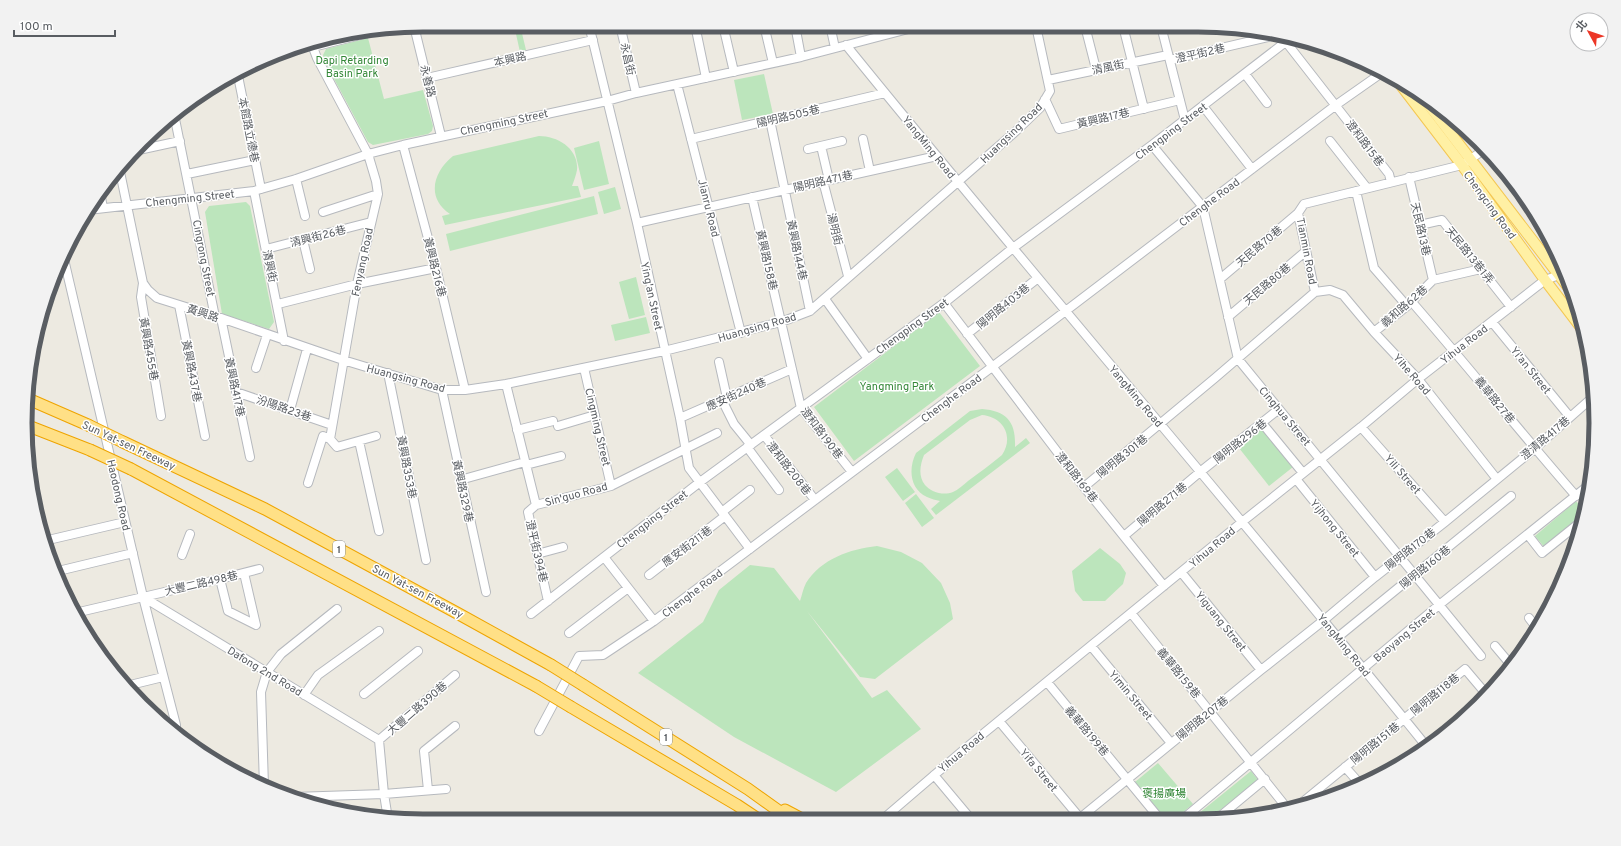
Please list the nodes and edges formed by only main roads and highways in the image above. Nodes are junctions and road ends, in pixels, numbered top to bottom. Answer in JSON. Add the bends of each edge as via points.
{"nodes":[{"id":1,"x":1406,"y":92,"type":"edge"},
{"id":2,"x":1434,"y":111,"type":"edge"},
{"id":3,"x":1555,"y":264,"type":"edge"},
{"id":4,"x":1575,"y":320,"type":"edge"},
{"id":5,"x":33,"y":401,"type":"edge"},
{"id":6,"x":32,"y":427,"type":"edge"},
{"id":7,"x":748,"y":789,"type":"junction"},
{"id":8,"x":737,"y":805,"type":"junction"},
{"id":9,"x":747,"y":814,"type":"edge"},
{"id":10,"x":750,"y":814,"type":"edge"},
{"id":11,"x":783,"y":814,"type":"edge"},
{"id":12,"x":793,"y":814,"type":"edge"}],
"edges":[{"from":1,"to":4,"type":"main road","name":"Chengcing Road"},
{"from":2,"to":3,"type":"main road","name":"Chengcing Road"},
{"from":5,"to":7,"type":"highway","name":"Sun Yat-sen Freeway","number":"1","bridge":true,"via":[[265,509],[457,613],[551,665]]},
{"from":6,"to":8,"type":"highway","name":"Sun Yat-sen Freeway","number":"1","bridge":true,"via":[[131,469],[536,686]]},
{"from":7,"to":11,"type":"highway","name":"Sun Yat-sen Freeway","number":"1"},
{"from":7,"to":12,"type":"highway"},
{"from":8,"to":9,"type":"highway"},
{"from":8,"to":10,"type":"highway","name":"Sun Yat-sen Freeway","number":"1"}]}
